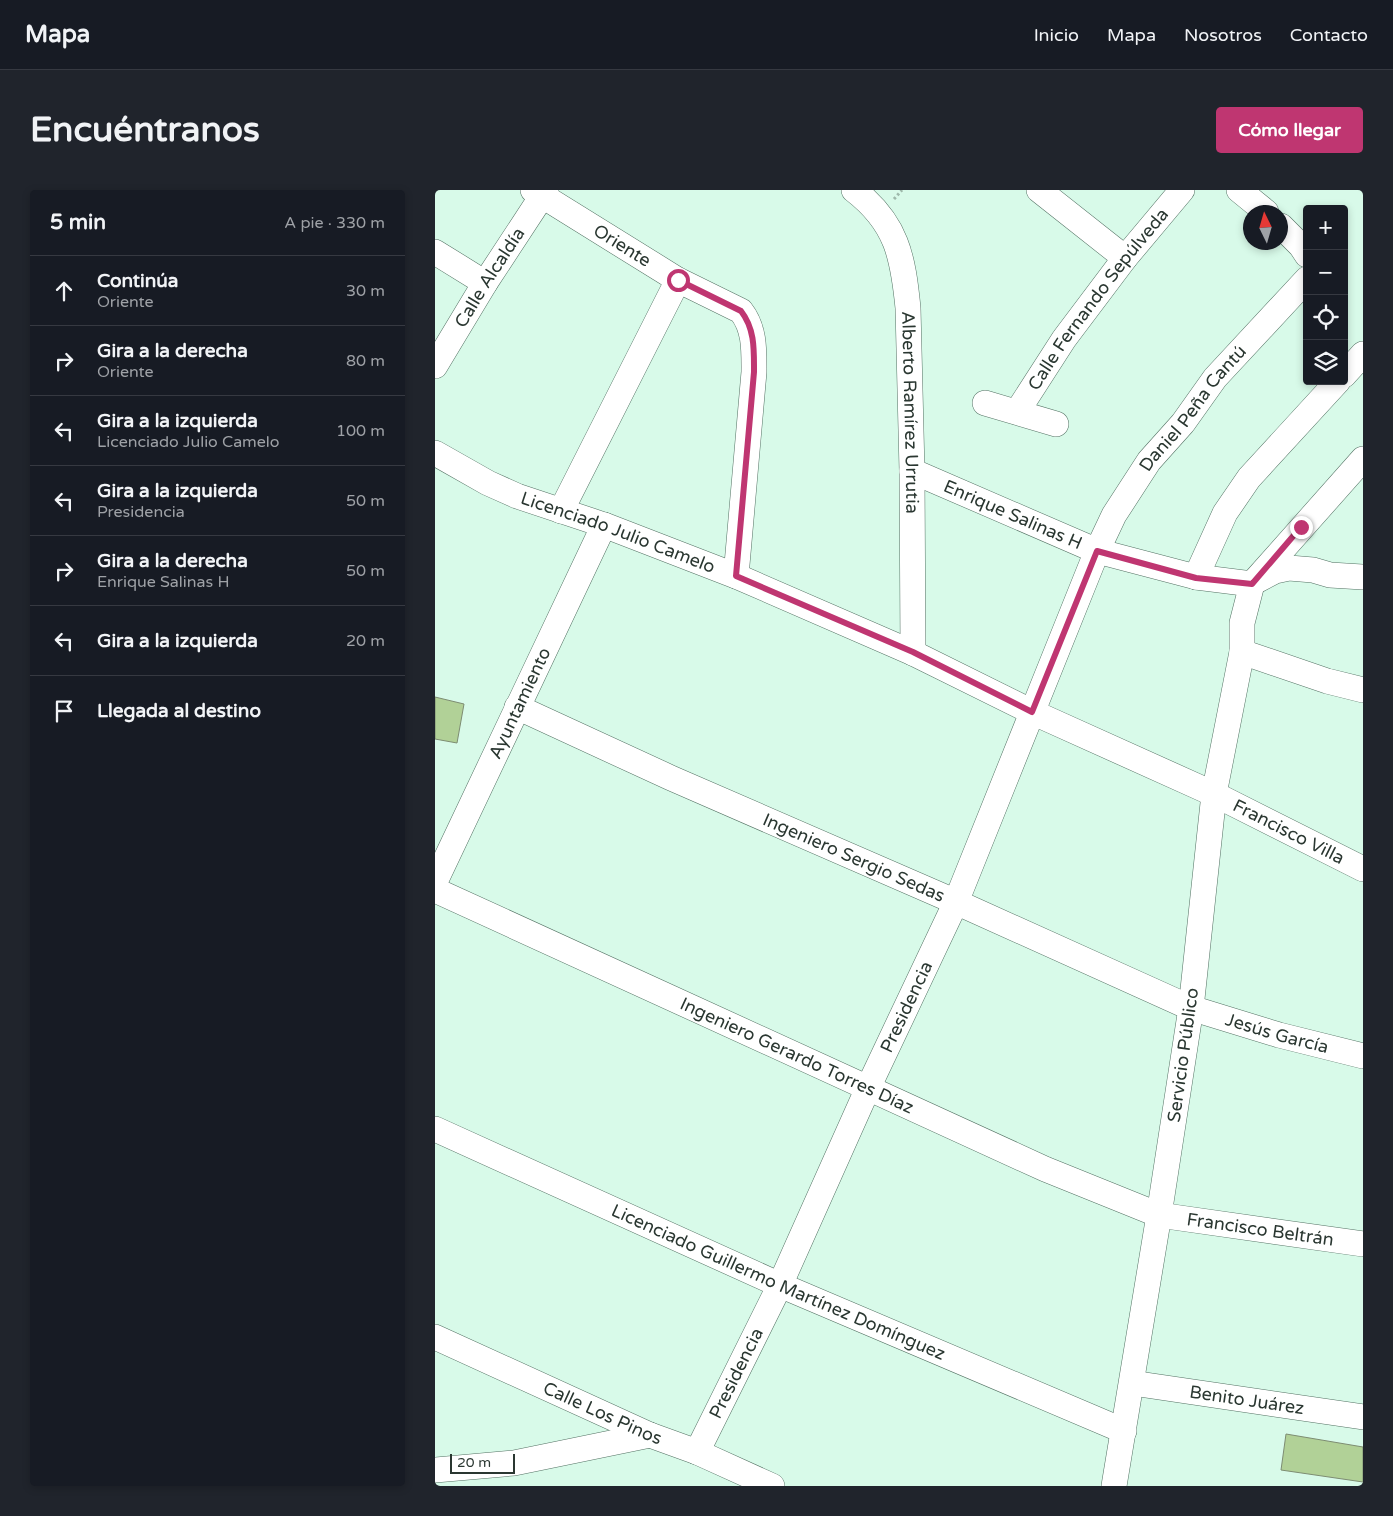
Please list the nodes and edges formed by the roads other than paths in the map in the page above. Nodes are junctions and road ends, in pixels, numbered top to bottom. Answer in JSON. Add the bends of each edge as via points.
{"nodes":[{"id":1,"x":854,"y":190,"type":"edge"},
{"id":2,"x":1039,"y":190,"type":"edge"},
{"id":3,"x":1182,"y":190,"type":"edge"},
{"id":4,"x":1239,"y":190,"type":"edge"},
{"id":5,"x":540,"y":192,"type":"edge"},
{"id":6,"x":1257,"y":205,"type":"edge"},
{"id":7,"x":1288,"y":233,"type":"edge"},
{"id":8,"x":1303,"y":250,"type":"edge"},
{"id":9,"x":435,"y":252,"type":"edge"},
{"id":10,"x":1125,"y":258,"type":"junction"},
{"id":11,"x":678,"y":280,"type":"junction"},
{"id":12,"x":1303,"y":282,"type":"edge"},
{"id":13,"x":485,"y":283,"type":"junction"},
{"id":14,"x":1363,"y":354,"type":"edge"},
{"id":15,"x":435,"y":366,"type":"edge"},
{"id":16,"x":1348,"y":371,"type":"edge"},
{"id":17,"x":1334,"y":385,"type":"edge"},
{"id":18,"x":985,"y":403,"type":"dead end"},
{"id":19,"x":1017,"y":412,"type":"junction"},
{"id":20,"x":1056,"y":424,"type":"dead end"},
{"id":21,"x":435,"y":452,"type":"edge"},
{"id":22,"x":1363,"y":459,"type":"edge"},
{"id":23,"x":912,"y":471,"type":"junction"},
{"id":24,"x":561,"y":511,"type":"junction"},
{"id":25,"x":604,"y":525,"type":"junction"},
{"id":26,"x":1097,"y":551,"type":"junction"},
{"id":27,"x":736,"y":576,"type":"junction"},
{"id":28,"x":1363,"y":577,"type":"edge"},
{"id":29,"x":1196,"y":578,"type":"junction"},
{"id":30,"x":1252,"y":584,"type":"junction"},
{"id":31,"x":913,"y":652,"type":"junction"},
{"id":32,"x":1242,"y":652,"type":"junction"},
{"id":33,"x":1363,"y":690,"type":"edge"},
{"id":34,"x":517,"y":707,"type":"junction"},
{"id":35,"x":1032,"y":712,"type":"junction"},
{"id":36,"x":1214,"y":794,"type":"junction"},
{"id":37,"x":1363,"y":869,"type":"edge"},
{"id":38,"x":435,"y":882,"type":"edge"},
{"id":39,"x":435,"y":890,"type":"edge"},
{"id":40,"x":956,"y":902,"type":"junction"},
{"id":41,"x":1191,"y":1008,"type":"junction"},
{"id":42,"x":1363,"y":1056,"type":"edge"},
{"id":43,"x":868,"y":1088,"type":"junction"},
{"id":44,"x":435,"y":1129,"type":"edge"},
{"id":45,"x":1159,"y":1215,"type":"junction"},
{"id":46,"x":1363,"y":1244,"type":"edge"},
{"id":47,"x":780,"y":1284,"type":"junction"},
{"id":48,"x":435,"y":1337,"type":"edge"},
{"id":49,"x":1132,"y":1383,"type":"junction"},
{"id":50,"x":1363,"y":1417,"type":"edge"},
{"id":51,"x":1124,"y":1431,"type":"junction"},
{"id":52,"x":650,"y":1435,"type":"junction"},
{"id":53,"x":697,"y":1452,"type":"junction"},
{"id":54,"x":435,"y":1470,"type":"edge"},
{"id":55,"x":772,"y":1486,"type":"edge"},
{"id":56,"x":1115,"y":1486,"type":"edge"}],
"edges":[{"from":1,"to":23,"type":"street","name":"Alberto Ramírez Urrutia","via":[[882,216],[903,264],[908,308]]},
{"from":2,"to":10,"type":"street"},
{"from":3,"to":10,"type":"street","name":"Calle Fernando Sepúlveda"},
{"from":4,"to":6,"type":"street"},
{"from":5,"to":11,"type":"street","name":"Oriente"},
{"from":5,"to":13,"type":"street","name":"Calle Alcaldía"},
{"from":7,"to":8,"type":"street"},
{"from":9,"to":13,"type":"street"},
{"from":10,"to":19,"type":"street","name":"Calle Fernando Sepúlveda","via":[[1064,339]]},
{"from":11,"to":24,"type":"street"},
{"from":11,"to":27,"type":"street","name":"Oriente","via":[[741,311],[751,328],[755,348]]},
{"from":12,"to":26,"type":"street","name":"Daniel Peña Cantú","via":[[1215,378],[1183,423],[1149,461],[1114,515]]},
{"from":13,"to":15,"type":"street","name":"Calle Alcaldía"},
{"from":14,"to":16,"type":"street"},
{"from":17,"to":29,"type":"street","via":[[1249,478],[1225,514]]},
{"from":18,"to":19,"type":"street"},
{"from":19,"to":20,"type":"street"},
{"from":21,"to":24,"type":"street","name":"Licenciado Julio Camelo","via":[[489,483]]},
{"from":22,"to":30,"type":"street"},
{"from":23,"to":26,"type":"street","name":"Enrique Salinas H"},
{"from":23,"to":31,"type":"street","name":"Alberto Ramírez Urrutia"},
{"from":24,"to":25,"type":"street","name":"Licenciado Julio Camelo"},
{"from":25,"to":27,"type":"street","name":"Licenciado Julio Camelo"},
{"from":25,"to":34,"type":"street","name":"Ayuntamiento"},
{"from":26,"to":29,"type":"street","name":"Enrique Salinas H"},
{"from":26,"to":35,"type":"street","name":"Presidencia"},
{"from":27,"to":31,"type":"street","name":"Licenciado Julio Camelo"},
{"from":28,"to":30,"type":"street","via":[[1289,568],[1275,570]]},
{"from":29,"to":30,"type":"street","name":"Enrique Salinas H"},
{"from":30,"to":32,"type":"street","name":"Servicio Público","via":[[1242,623]]},
{"from":31,"to":35,"type":"street","name":"Licenciado Julio Camelo"},
{"from":32,"to":33,"type":"street"},
{"from":32,"to":36,"type":"street","name":"Servicio Público"},
{"from":34,"to":38,"type":"street","name":"Ayuntamiento"},
{"from":34,"to":40,"type":"street","name":"Ingeniero Sergio Sedas"},
{"from":35,"to":36,"type":"street","name":"Licenciado Julio Camelo"},
{"from":35,"to":40,"type":"street","name":"Presidencia"},
{"from":36,"to":37,"type":"street","name":"Francisco Villa"},
{"from":36,"to":41,"type":"street","name":"Servicio Público"},
{"from":39,"to":43,"type":"street","name":"Ingeniero Gerardo Torres Díaz"},
{"from":40,"to":41,"type":"street","name":"Ingeniero Sergio Sedas"},
{"from":40,"to":43,"type":"street","name":"Presidencia"},
{"from":41,"to":42,"type":"street","name":"Jesús García","via":[[1279,1036]]},
{"from":41,"to":45,"type":"street","name":"Servicio Público"},
{"from":43,"to":45,"type":"street","name":"Ingeniero Gerardo Torres Díaz","via":[[1045,1170]]},
{"from":43,"to":47,"type":"street","name":"Presidencia"},
{"from":44,"to":47,"type":"street","name":"Licenciado Guillermo Martínez Domínguez"},
{"from":45,"to":46,"type":"street","name":"Francisco Beltrán"},
{"from":45,"to":49,"type":"street","name":"Servicio Público"},
{"from":47,"to":51,"type":"street","name":"Licenciado Guillermo Martínez Domínguez"},
{"from":47,"to":53,"type":"street","name":"Presidencia"},
{"from":48,"to":52,"type":"street","name":"Calle Los Pinos"},
{"from":49,"to":50,"type":"street","name":"Benito Juárez"},
{"from":49,"to":51,"type":"street","name":"Servicio Público"},
{"from":51,"to":56,"type":"street","name":"Servicio Público"},
{"from":52,"to":53,"type":"street","name":"Calle Los Pinos"},
{"from":52,"to":54,"type":"street","via":[[514,1463]]},
{"from":53,"to":55,"type":"street","name":"Calle Los Pinos"}]}
